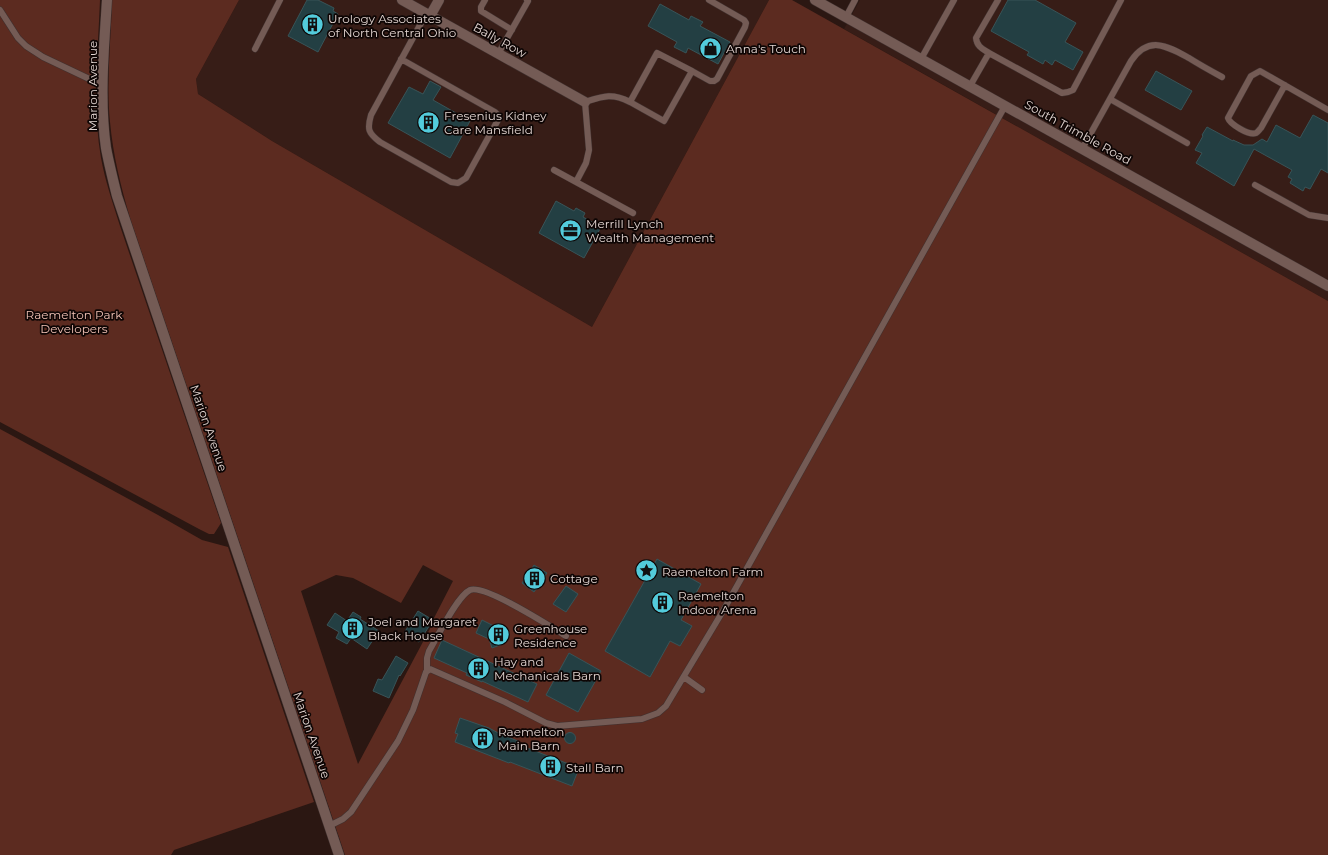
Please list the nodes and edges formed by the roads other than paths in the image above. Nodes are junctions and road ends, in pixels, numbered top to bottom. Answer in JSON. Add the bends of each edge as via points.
{"nodes":[{"id":1,"x":107,"y":0,"type":"edge"},
{"id":2,"x":280,"y":0,"type":"edge"},
{"id":3,"x":402,"y":0,"type":"edge"},
{"id":4,"x":439,"y":0,"type":"edge"},
{"id":5,"x":485,"y":0,"type":"edge"},
{"id":6,"x":527,"y":0,"type":"edge"},
{"id":7,"x":709,"y":0,"type":"edge"},
{"id":8,"x":815,"y":0,"type":"edge"},
{"id":9,"x":855,"y":0,"type":"edge"},
{"id":10,"x":954,"y":0,"type":"edge"},
{"id":11,"x":998,"y":0,"type":"edge"},
{"id":12,"x":1121,"y":0,"type":"edge"},
{"id":13,"x":0,"y":10,"type":"edge"},
{"id":14,"x":428,"y":15,"type":"junction"},
{"id":15,"x":846,"y":17,"type":"junction"},
{"id":16,"x":512,"y":30,"type":"junction"},
{"id":17,"x":255,"y":49,"type":"dead end"},
{"id":18,"x":989,"y":53,"type":"junction"},
{"id":19,"x":498,"y":54,"type":"junction"},
{"id":20,"x":401,"y":59,"type":"junction"},
{"id":21,"x":921,"y":59,"type":"junction"},
{"id":22,"x":692,"y":71,"type":"junction"},
{"id":23,"x":1222,"y":77,"type":"dead end"},
{"id":24,"x":102,"y":85,"type":"junction"},
{"id":25,"x":1285,"y":85,"type":"junction"},
{"id":26,"x":970,"y":86,"type":"junction"},
{"id":27,"x":1110,"y":99,"type":"junction"},
{"id":28,"x":585,"y":102,"type":"junction"},
{"id":29,"x":630,"y":102,"type":"junction"},
{"id":30,"x":1005,"y":106,"type":"junction"},
{"id":31,"x":1328,"y":110,"type":"edge"},
{"id":32,"x":1187,"y":143,"type":"dead end"},
{"id":33,"x":1082,"y":149,"type":"junction"},
{"id":34,"x":554,"y":170,"type":"dead end"},
{"id":35,"x":576,"y":182,"type":"junction"},
{"id":36,"x":1255,"y":185,"type":"dead end"},
{"id":37,"x":633,"y":213,"type":"dead end"},
{"id":38,"x":1328,"y":217,"type":"edge"},
{"id":39,"x":1328,"y":286,"type":"edge"},
{"id":40,"x":566,"y":636,"type":"dead end"},
{"id":41,"x":427,"y":670,"type":"junction"},
{"id":42,"x":684,"y":677,"type":"junction"},
{"id":43,"x":702,"y":690,"type":"dead end"},
{"id":44,"x":329,"y":826,"type":"junction"},
{"id":45,"x":339,"y":855,"type":"edge"}],
"edges":[{"from":1,"to":24,"type":"street","name":"Marion Avenue"},
{"from":2,"to":17,"type":"lane"},
{"from":3,"to":14,"type":"street","name":"Bally Row"},
{"from":4,"to":14,"type":"street"},
{"from":5,"to":16,"type":"lane","via":[[481,11]]},
{"from":6,"to":16,"type":"lane"},
{"from":7,"to":22,"type":"lane","via":[[746,23],[717,79],[710,80]]},
{"from":8,"to":15,"type":"street","name":"South Trimble Road"},
{"from":9,"to":15,"type":"lane"},
{"from":10,"to":21,"type":"lane"},
{"from":11,"to":18,"type":"lane","via":[[976,38],[980,47]]},
{"from":12,"to":18,"type":"lane","via":[[1073,90],[1062,93]]},
{"from":13,"to":24,"type":"lane","via":[[26,46],[43,57]]},
{"from":14,"to":19,"type":"street","name":"Bally Row"},
{"from":14,"to":20,"type":"lane"},
{"from":15,"to":21,"type":"street","name":"South Trimble Road"},
{"from":16,"to":19,"type":"lane"},
{"from":18,"to":26,"type":"lane"},
{"from":19,"to":28,"type":"street","name":"Bally Row"},
{"from":20,"to":20,"type":"lane","via":[[371,115],[368,125],[371,136],[451,182],[458,183],[466,178],[498,120],[498,115]]},
{"from":21,"to":26,"type":"street","name":"South Trimble Road"},
{"from":22,"to":29,"type":"lane","via":[[664,121]]},
{"from":22,"to":29,"type":"lane","via":[[657,52]]},
{"from":23,"to":27,"type":"lane","via":[[1174,50],[1154,45],[1137,52]]},
{"from":24,"to":44,"type":"street","name":"Marion Avenue","via":[[106,147],[117,196]]},
{"from":25,"to":25,"type":"lane","via":[[1260,71],[1251,76],[1228,118],[1229,121],[1250,134],[1256,133]]},
{"from":25,"to":31,"type":"lane"},
{"from":26,"to":30,"type":"street","name":"South Trimble Road"},
{"from":27,"to":32,"type":"lane"},
{"from":27,"to":33,"type":"lane"},
{"from":28,"to":29,"type":"lane","via":[[603,96],[614,96]]},
{"from":28,"to":35,"type":"lane","via":[[589,157]]},
{"from":30,"to":33,"type":"street","name":"South Trimble Road"},
{"from":30,"to":42,"type":"lane"},
{"from":33,"to":39,"type":"street","name":"South Trimble Road"},
{"from":34,"to":35,"type":"lane"},
{"from":35,"to":37,"type":"lane"},
{"from":36,"to":38,"type":"lane","via":[[1309,216]]},
{"from":40,"to":41,"type":"lane","via":[[486,592],[470,590],[458,601],[429,651]]},
{"from":41,"to":42,"type":"lane","via":[[432,669],[557,726],[650,717],[666,706]]},
{"from":41,"to":44,"type":"lane","via":[[413,710],[390,754],[351,812]]},
{"from":42,"to":43,"type":"lane"},
{"from":44,"to":45,"type":"street","name":"Marion Avenue"}]}
